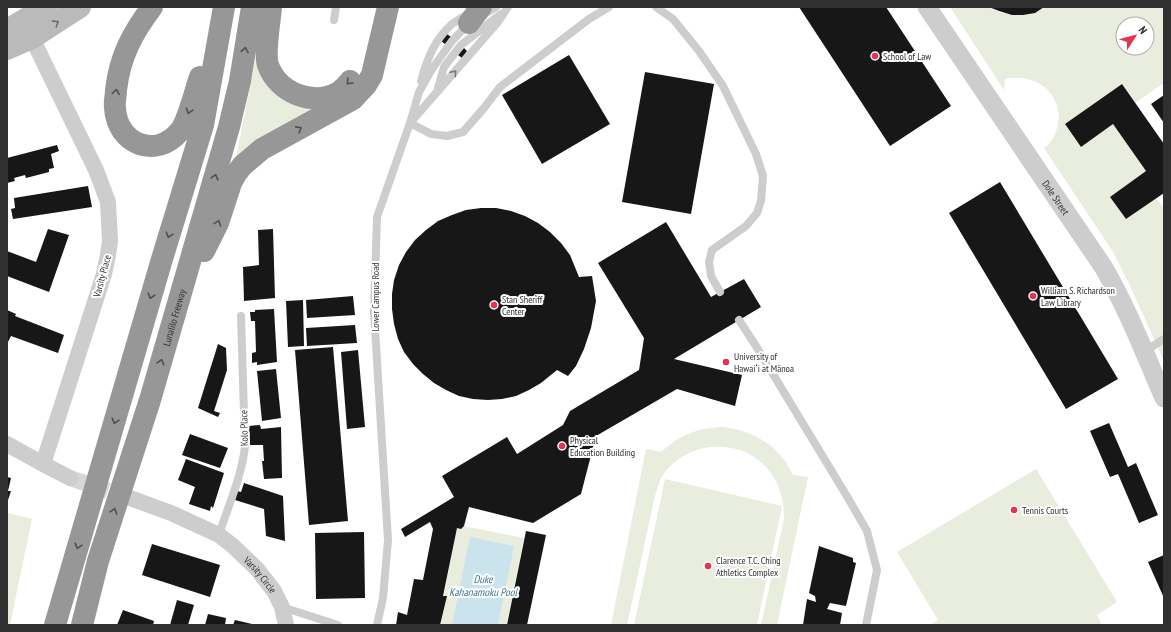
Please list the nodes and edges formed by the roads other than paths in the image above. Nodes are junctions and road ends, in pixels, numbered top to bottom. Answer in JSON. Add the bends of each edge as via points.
{"nodes":[{"id":1,"x":46,"y":7,"type":"edge"},
{"id":2,"x":80,"y":7,"type":"edge"},
{"id":3,"x":152,"y":7,"type":"edge"},
{"id":4,"x":220,"y":7,"type":"edge"},
{"id":5,"x":224,"y":7,"type":"edge"},
{"id":6,"x":252,"y":7,"type":"edge"},
{"id":7,"x":271,"y":7,"type":"edge"},
{"id":8,"x":336,"y":7,"type":"edge"},
{"id":9,"x":375,"y":7,"type":"edge"},
{"id":10,"x":388,"y":7,"type":"edge"},
{"id":11,"x":496,"y":7,"type":"edge"},
{"id":12,"x":609,"y":7,"type":"edge"},
{"id":13,"x":656,"y":7,"type":"edge"},
{"id":14,"x":927,"y":7,"type":"edge"},
{"id":15,"x":507,"y":8,"type":"edge"},
{"id":16,"x":476,"y":12,"type":"edge"},
{"id":17,"x":334,"y":20,"type":"dead end"},
{"id":18,"x":21,"y":29,"type":"edge"},
{"id":19,"x":7,"y":49,"type":"edge"},
{"id":20,"x":438,"y":91,"type":"junction"},
{"id":21,"x":419,"y":92,"type":"junction"},
{"id":22,"x":410,"y":123,"type":"junction"},
{"id":23,"x":720,"y":292,"type":"dead end"},
{"id":24,"x":177,"y":308,"type":"junction"},
{"id":25,"x":241,"y":316,"type":"dead end"},
{"id":26,"x":739,"y":320,"type":"dead end"},
{"id":27,"x":1164,"y":339,"type":"edge"},
{"id":28,"x":1144,"y":352,"type":"junction"},
{"id":29,"x":1164,"y":398,"type":"edge"},
{"id":30,"x":7,"y":444,"type":"edge"},
{"id":31,"x":43,"y":464,"type":"junction"},
{"id":32,"x":70,"y":478,"type":"tunnel mouth"},
{"id":33,"x":130,"y":498,"type":"tunnel mouth"},
{"id":34,"x":219,"y":535,"type":"junction"},
{"id":35,"x":98,"y":561,"type":"junction"},
{"id":36,"x":282,"y":607,"type":"junction"},
{"id":37,"x":55,"y":625,"type":"edge"},
{"id":38,"x":82,"y":625,"type":"edge"},
{"id":39,"x":90,"y":625,"type":"edge"},
{"id":40,"x":286,"y":625,"type":"edge"},
{"id":41,"x":338,"y":625,"type":"edge"},
{"id":42,"x":377,"y":625,"type":"edge"},
{"id":43,"x":866,"y":625,"type":"edge"}],
"edges":[{"from":1,"to":18,"type":"main road"},
{"from":18,"to":2,"type":"main road","one_way":true},
{"from":4,"to":3,"type":"highway","one_way":true,"via":[[206,60],[183,126],[168,141],[147,146],[134,142],[123,133],[114,107],[124,55],[131,38]]},
{"from":5,"to":37,"type":"highway","one_way":true,"via":[[203,125]]},
{"from":24,"to":6,"type":"highway","name":"Lunalilo Freeway","one_way":true,"via":[[229,127]]},
{"from":9,"to":7,"type":"highway","one_way":true,"via":[[359,70],[339,92],[317,98],[301,96],[286,89],[273,74],[267,54]]},
{"from":8,"to":17,"type":"lane"},
{"from":24,"to":10,"type":"highway","one_way":true,"via":[[218,223],[236,174],[262,149],[353,99],[361,92],[372,75]]},
{"from":11,"to":16,"type":"lane","name":"Lower Campus Road"},
{"from":12,"to":22,"type":"lane","via":[[588,19],[500,87],[463,132],[447,136],[431,134]]},
{"from":13,"to":23,"type":"lane","via":[[673,20],[699,51],[723,86],[756,154],[763,176],[762,201],[757,213],[746,226],[712,250],[709,262],[710,276]]},
{"from":14,"to":28,"type":"street","name":"Dole Street","via":[[1104,268],[1116,288]]},
{"from":20,"to":15,"type":"lane","one_way":true,"via":[[498,22]]},
{"from":15,"to":20,"type":"lane","via":[[461,45],[444,67]]},
{"from":16,"to":21,"type":"lane","name":"Lower Campus Road","via":[[432,69]]},
{"from":16,"to":21,"type":"lane","via":[[452,24],[435,43],[424,68]]},
{"from":18,"to":19,"type":"main road"},
{"from":18,"to":31,"type":"street","name":"Varsity Place","via":[[74,124],[96,170],[108,202],[110,241],[104,274]]},
{"from":20,"to":22,"type":"lane"},
{"from":21,"to":22,"type":"lane","name":"Lower Campus Road"},
{"from":22,"to":42,"type":"lane","name":"Lower Campus Road","via":[[377,217],[374,312],[388,540],[383,598]]},
{"from":35,"to":24,"type":"highway","name":"Lunalilo Freeway","one_way":true},
{"from":25,"to":34,"type":"lane","name":"Kolo Place","via":[[245,446],[243,461]]},
{"from":26,"to":43,"type":"lane","via":[[867,532],[876,570]]},
{"from":27,"to":28,"type":"lane"},
{"from":28,"to":29,"type":"street","name":"Dole Street"},
{"from":30,"to":31,"type":"street"},
{"from":31,"to":32,"type":"street"},
{"from":33,"to":34,"type":"street"},
{"from":34,"to":36,"type":"street","name":"Varsity Circle","via":[[257,569],[274,591]]},
{"from":35,"to":38,"type":"highway","name":"Lunalilo Freeway"},
{"from":35,"to":39,"type":"highway"},
{"from":36,"to":40,"type":"street","name":"Varsity Circle"},
{"from":36,"to":41,"type":"lane"}]}
